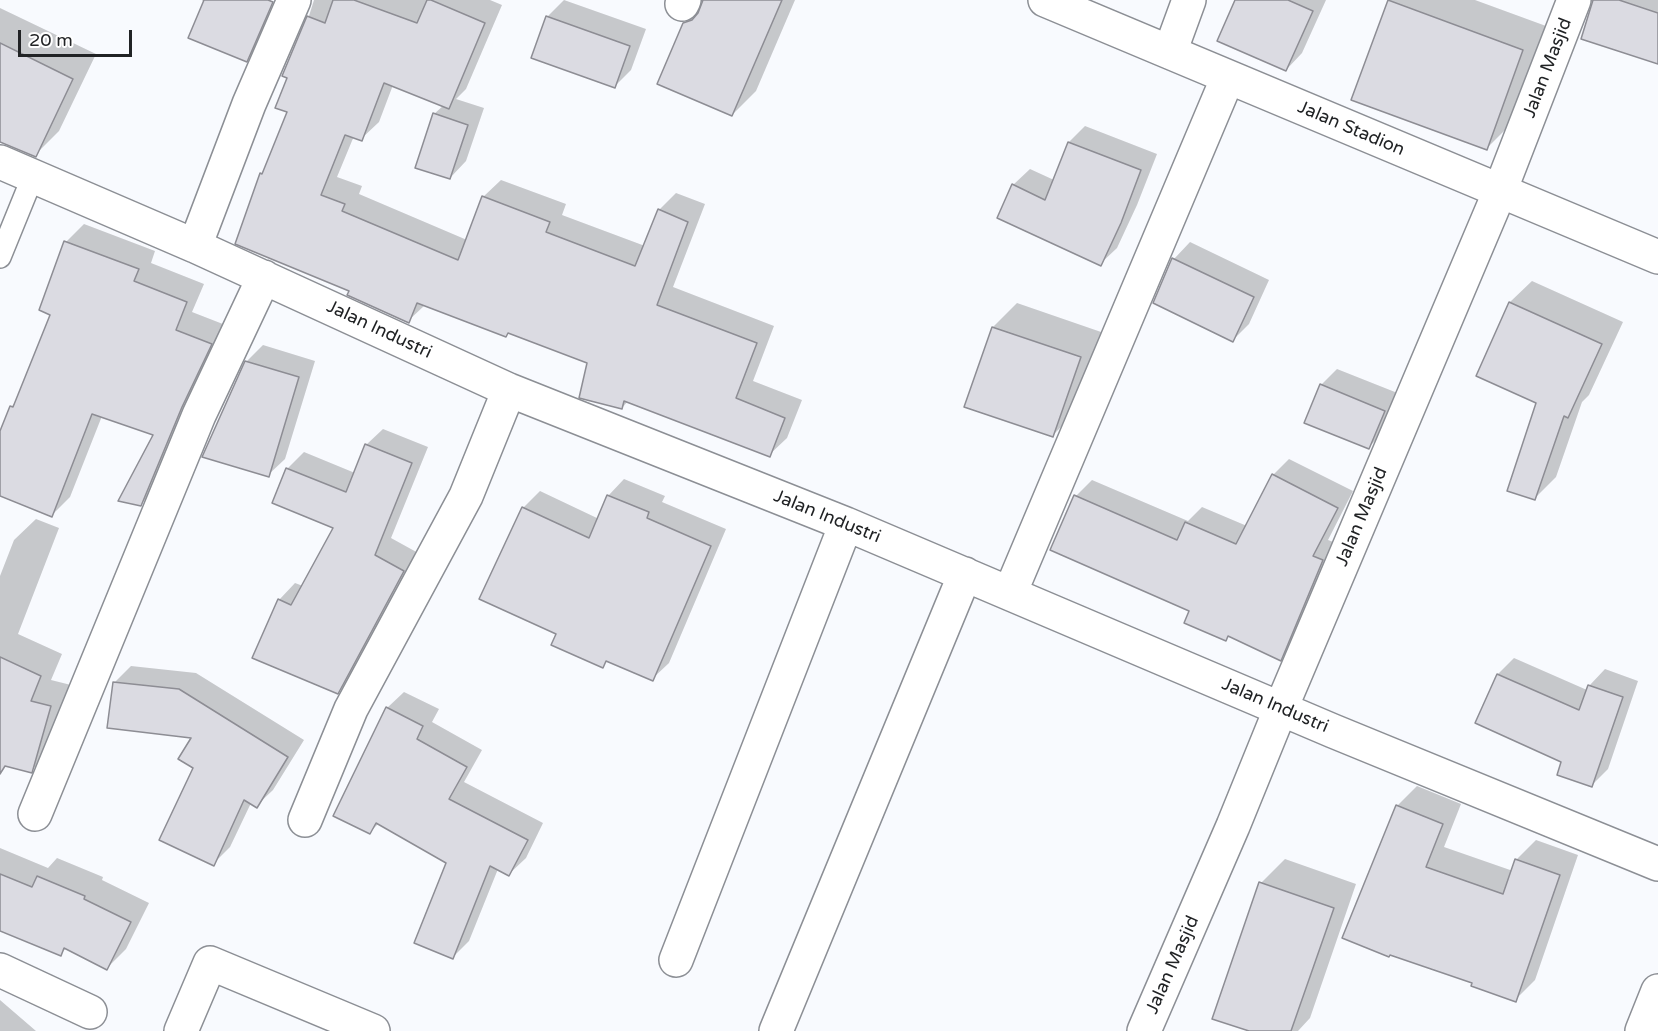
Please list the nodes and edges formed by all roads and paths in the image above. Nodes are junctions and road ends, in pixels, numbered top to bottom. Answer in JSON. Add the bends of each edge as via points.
{"nodes":[{"id":1,"x":294,"y":0,"type":"edge"},
{"id":2,"x":1045,"y":0,"type":"edge"},
{"id":3,"x":1189,"y":0,"type":"edge"},
{"id":4,"x":1574,"y":0,"type":"edge"},
{"id":5,"x":1170,"y":52,"type":"junction"},
{"id":6,"x":1228,"y":77,"type":"junction"},
{"id":7,"x":0,"y":162,"type":"edge"},
{"id":8,"x":33,"y":176,"type":"junction"},
{"id":9,"x":1500,"y":191,"type":"junction"},
{"id":10,"x":195,"y":246,"type":"junction"},
{"id":11,"x":0,"y":257,"type":"edge"},
{"id":12,"x":1658,"y":257,"type":"edge"},
{"id":13,"x":264,"y":277,"type":"junction"},
{"id":14,"x":509,"y":390,"type":"junction"},
{"id":15,"x":846,"y":524,"type":"junction"},
{"id":16,"x":965,"y":574,"type":"junction"},
{"id":17,"x":1010,"y":593,"type":"junction"},
{"id":18,"x":1281,"y":708,"type":"junction"},
{"id":19,"x":36,"y":814,"type":"dead end"},
{"id":20,"x":305,"y":820,"type":"dead end"},
{"id":21,"x":1658,"y":864,"type":"edge"},
{"id":22,"x":676,"y":960,"type":"dead end"},
{"id":23,"x":0,"y":970,"type":"edge"},
{"id":24,"x":1658,"y":991,"type":"edge"},
{"id":25,"x":90,"y":1012,"type":"dead end"},
{"id":26,"x":181,"y":1031,"type":"edge"},
{"id":27,"x":373,"y":1031,"type":"edge"},
{"id":28,"x":776,"y":1031,"type":"edge"},
{"id":29,"x":1144,"y":1031,"type":"edge"},
{"id":30,"x":1642,"y":1031,"type":"edge"}],
"edges":[{"from":1,"to":10,"type":"street"},
{"from":2,"to":5,"type":"street","name":"Jalan Stadion"},
{"from":3,"to":5,"type":"street"},
{"from":4,"to":9,"type":"street","name":"Jalan Masjid"},
{"from":5,"to":6,"type":"street","name":"Jalan Stadion"},
{"from":6,"to":9,"type":"street","name":"Jalan Stadion"},
{"from":6,"to":17,"type":"street"},
{"from":7,"to":8,"type":"street","name":"Jalan Industri"},
{"from":8,"to":10,"type":"street","name":"Jalan Industri"},
{"from":8,"to":11,"type":"lane"},
{"from":9,"to":12,"type":"street","name":"Jalan Stadion"},
{"from":9,"to":18,"type":"street","name":"Jalan Masjid"},
{"from":10,"to":13,"type":"street","name":"Jalan Industri"},
{"from":13,"to":14,"type":"street","name":"Jalan Industri"},
{"from":13,"to":19,"type":"street","via":[[200,415]]},
{"from":14,"to":15,"type":"street","name":"Jalan Industri"},
{"from":14,"to":20,"type":"street","via":[[466,496],[351,709]]},
{"from":15,"to":16,"type":"street","name":"Jalan Industri"},
{"from":15,"to":22,"type":"street"},
{"from":16,"to":17,"type":"street","name":"Jalan Industri"},
{"from":16,"to":28,"type":"street"},
{"from":17,"to":18,"type":"street","name":"Jalan Industri"},
{"from":18,"to":21,"type":"street","name":"Jalan Industri"},
{"from":18,"to":29,"type":"street","name":"Jalan Masjid"},
{"from":23,"to":25,"type":"street"},
{"from":24,"to":30,"type":"street"},
{"from":26,"to":27,"type":"street","via":[[210,963]]}]}
